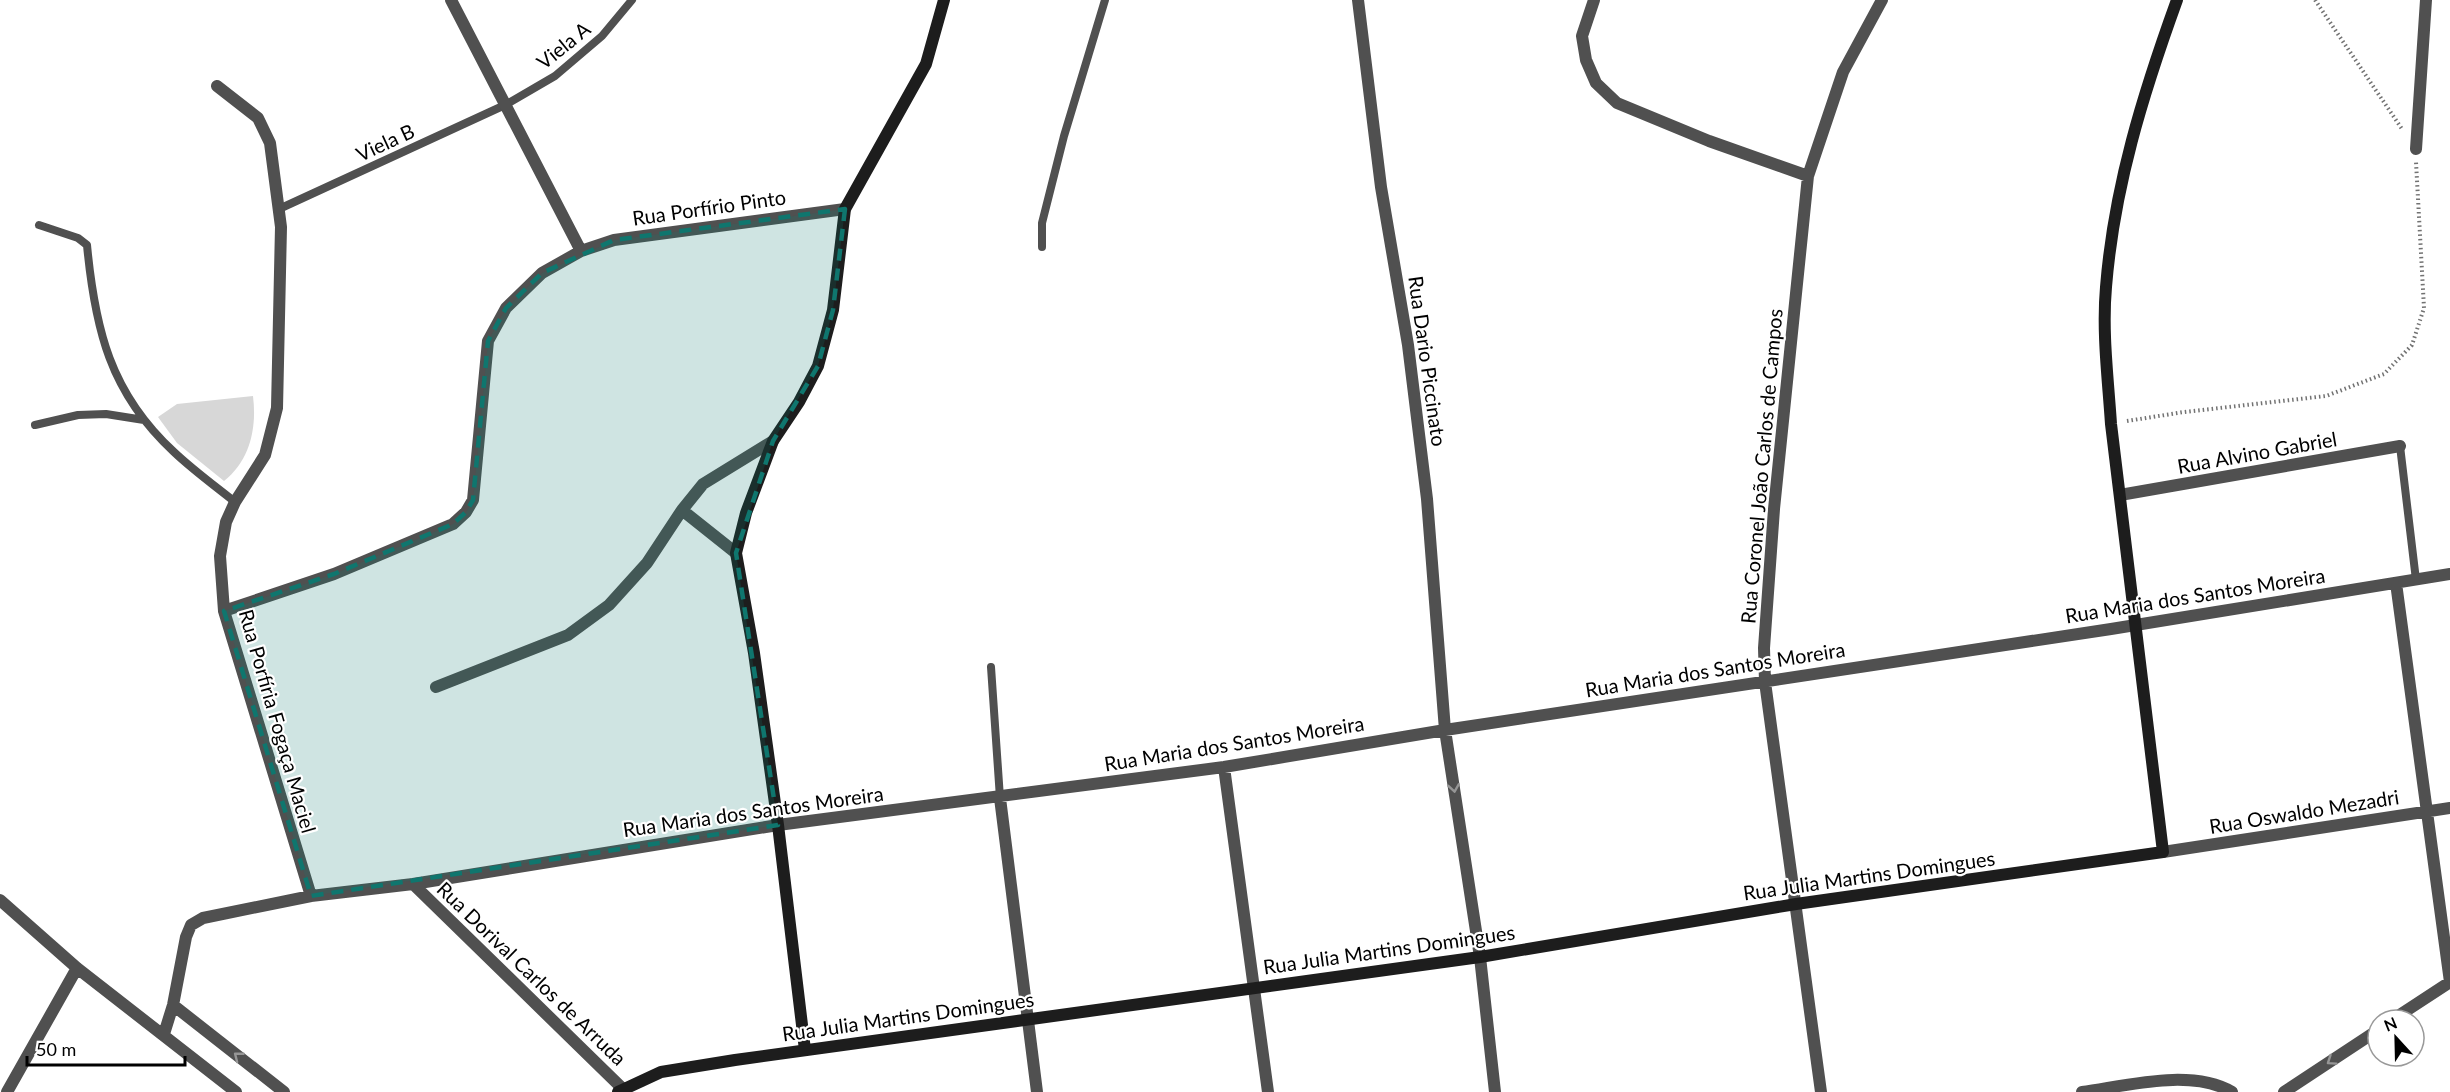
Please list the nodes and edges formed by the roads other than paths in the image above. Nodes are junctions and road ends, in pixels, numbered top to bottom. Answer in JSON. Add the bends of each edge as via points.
{"nodes":[{"id":1,"x":451,"y":0,"type":"edge"},
{"id":2,"x":632,"y":0,"type":"edge"},
{"id":3,"x":944,"y":0,"type":"edge"},
{"id":4,"x":1105,"y":0,"type":"edge"},
{"id":5,"x":1358,"y":0,"type":"edge"},
{"id":6,"x":1594,"y":0,"type":"edge"},
{"id":7,"x":1882,"y":0,"type":"edge"},
{"id":8,"x":2177,"y":0,"type":"edge"},
{"id":9,"x":2426,"y":0,"type":"edge"},
{"id":10,"x":217,"y":86,"type":"dead end"},
{"id":11,"x":505,"y":105,"type":"junction"},
{"id":12,"x":2416,"y":149,"type":"road end"},
{"id":13,"x":1808,"y":176,"type":"junction"},
{"id":14,"x":279,"y":209,"type":"junction"},
{"id":15,"x":844,"y":209,"type":"junction"},
{"id":16,"x":39,"y":225,"type":"dead end"},
{"id":17,"x":1042,"y":246,"type":"dead end"},
{"id":18,"x":581,"y":251,"type":"junction"},
{"id":19,"x":145,"y":420,"type":"junction"},
{"id":20,"x":36,"y":425,"type":"dead end"},
{"id":21,"x":773,"y":441,"type":"junction"},
{"id":22,"x":2400,"y":446,"type":"joint"},
{"id":23,"x":2120,"y":495,"type":"junction"},
{"id":24,"x":235,"y":502,"type":"junction"},
{"id":25,"x":682,"y":510,"type":"junction"},
{"id":26,"x":736,"y":553,"type":"junction"},
{"id":27,"x":2450,"y":574,"type":"edge"},
{"id":28,"x":2416,"y":579,"type":"junction"},
{"id":29,"x":2396,"y":583,"type":"junction"},
{"id":30,"x":224,"y":611,"type":"junction"},
{"id":31,"x":2137,"y":625,"type":"junction"},
{"id":32,"x":991,"y":667,"type":"dead end"},
{"id":33,"x":1765,"y":682,"type":"junction"},
{"id":34,"x":436,"y":687,"type":"dead end"},
{"id":35,"x":1444,"y":730,"type":"junction"},
{"id":36,"x":1224,"y":767,"type":"junction"},
{"id":37,"x":1000,"y":798,"type":"junction"},
{"id":38,"x":2450,"y":808,"type":"edge"},
{"id":39,"x":2428,"y":812,"type":"junction"},
{"id":40,"x":778,"y":825,"type":"junction"},
{"id":41,"x":2163,"y":852,"type":"junction"},
{"id":42,"x":413,"y":884,"type":"junction"},
{"id":43,"x":311,"y":896,"type":"junction"},
{"id":44,"x":0,"y":900,"type":"edge"},
{"id":45,"x":1796,"y":904,"type":"junction"},
{"id":46,"x":1480,"y":957,"type":"junction"},
{"id":47,"x":77,"y":968,"type":"junction"},
{"id":48,"x":2450,"y":982,"type":"edge"},
{"id":49,"x":1255,"y":989,"type":"junction"},
{"id":50,"x":172,"y":1005,"type":"junction"},
{"id":51,"x":2410,"y":1008,"type":"edge"},
{"id":52,"x":1028,"y":1020,"type":"junction"},
{"id":53,"x":164,"y":1034,"type":"junction"},
{"id":54,"x":2366,"y":1038,"type":"edge"},
{"id":55,"x":805,"y":1050,"type":"junction"},
{"id":56,"x":620,"y":1091,"type":"edge"},
{"id":57,"x":7,"y":1092,"type":"edge"},
{"id":58,"x":236,"y":1092,"type":"edge"},
{"id":59,"x":284,"y":1092,"type":"edge"},
{"id":60,"x":1037,"y":1092,"type":"edge"},
{"id":61,"x":1268,"y":1092,"type":"edge"},
{"id":62,"x":1495,"y":1092,"type":"edge"},
{"id":63,"x":1821,"y":1092,"type":"edge"},
{"id":64,"x":2082,"y":1092,"type":"edge"},
{"id":65,"x":2232,"y":1092,"type":"edge"},
{"id":66,"x":2284,"y":1092,"type":"edge"}],
"edges":[{"from":1,"to":11,"type":"street"},
{"from":2,"to":11,"type":"lane","name":"Viela A","via":[[602,36],[555,76]]},
{"from":3,"to":15,"type":"main road","via":[[926,64]]},
{"from":4,"to":17,"type":"lane","via":[[1064,136],[1042,223]]},
{"from":5,"to":35,"type":"street","name":"Rua Dario Piccinato","via":[[1427,499]]},
{"from":6,"to":13,"type":"street","via":[[1582,36],[1586,60],[1596,83],[1617,103]]},
{"from":7,"to":13,"type":"street","name":"Rua Coronel João Carlos de Campos","via":[[1844,72]]},
{"from":8,"to":23,"type":"main road","via":[[2138,110],[2117,195],[2106,288],[2106,357]]},
{"from":9,"to":12,"type":"street"},
{"from":10,"to":14,"type":"street","name":"Rua Porfíria Fogaça Maciel","via":[[258,118],[270,143]]},
{"from":11,"to":14,"type":"lane","name":"Viela B"},
{"from":11,"to":18,"type":"street"},
{"from":13,"to":33,"type":"street","name":"Rua Coronel João Carlos de Campos","via":[[1774,509]]},
{"from":14,"to":24,"type":"street","name":"Rua Porfíria Fogaça Maciel","via":[[277,408],[266,455]]},
{"from":15,"to":18,"type":"street","name":"Rua Porfírio Pinto","via":[[614,240]]},
{"from":15,"to":21,"type":"main road","via":[[833,310],[818,366],[800,402]]},
{"from":16,"to":19,"type":"lane","via":[[87,245],[96,315],[116,376]]},
{"from":18,"to":30,"type":"street","name":"Rua Porfírio Pinto","via":[[542,273],[506,309],[488,341],[473,500],[466,512],[453,524],[334,574]]},
{"from":19,"to":20,"type":"lane","via":[[106,414],[78,415]]},
{"from":19,"to":24,"type":"lane","via":[[173,452]]},
{"from":21,"to":25,"type":"street","via":[[703,484]]},
{"from":21,"to":26,"type":"main road","via":[[746,513]]},
{"from":22,"to":23,"type":"street","name":"Rua Alvino Gabriel"},
{"from":22,"to":28,"type":"lane"},
{"from":23,"to":31,"type":"main road"},
{"from":24,"to":30,"type":"street","name":"Rua Porfíria Fogaça Maciel","via":[[226,522],[220,556]]},
{"from":25,"to":26,"type":"street"},
{"from":25,"to":34,"type":"street","via":[[647,563],[609,605],[568,636]]},
{"from":26,"to":40,"type":"main road"},
{"from":27,"to":28,"type":"street","name":"Rua Maria dos Santos Moreira"},
{"from":28,"to":29,"type":"street","name":"Rua Maria dos Santos Moreira"},
{"from":29,"to":31,"type":"street","name":"Rua Maria dos Santos Moreira"},
{"from":29,"to":39,"type":"street"},
{"from":30,"to":43,"type":"street","name":"Rua Porfíria Fogaça Maciel"},
{"from":31,"to":33,"type":"street","name":"Rua Maria dos Santos Moreira"},
{"from":31,"to":41,"type":"main road"},
{"from":32,"to":37,"type":"lane"},
{"from":33,"to":35,"type":"street","name":"Rua Maria dos Santos Moreira"},
{"from":33,"to":45,"type":"street","name":"Rua Coronel João Carlos de Campos"},
{"from":35,"to":36,"type":"street","name":"Rua Maria dos Santos Moreira"},
{"from":35,"to":46,"type":"street","name":"Rua Dario Piccinato","one_way":true},
{"from":36,"to":37,"type":"street","name":"Rua Maria dos Santos Moreira"},
{"from":36,"to":49,"type":"street"},
{"from":37,"to":40,"type":"street","name":"Rua Maria dos Santos Moreira"},
{"from":37,"to":52,"type":"street"},
{"from":38,"to":39,"type":"street","name":"Rua Oswaldo Mezadri"},
{"from":39,"to":41,"type":"street","name":"Rua Oswaldo Mezadri"},
{"from":39,"to":48,"type":"street"},
{"from":40,"to":42,"type":"street","name":"Rua Maria dos Santos Moreira"},
{"from":40,"to":55,"type":"main road"},
{"from":41,"to":45,"type":"main road","name":"Rua Julia Martins Domingues"},
{"from":42,"to":43,"type":"street","name":"Rua Maria dos Santos Moreira"},
{"from":42,"to":56,"type":"street","name":"Rua Dorival Carlos de Arruda"},
{"from":43,"to":50,"type":"street","name":"Rua Maria dos Santos Moreira","via":[[203,918],[191,925]]},
{"from":44,"to":47,"type":"street"},
{"from":45,"to":46,"type":"main road","name":"Rua Julia Martins Domingues"},
{"from":45,"to":63,"type":"street","name":"Rua Coronel João Carlos de Campos"},
{"from":46,"to":49,"type":"main road","name":"Rua Julia Martins Domingues"},
{"from":46,"to":62,"type":"street","name":"Rua Dario Piccinato"},
{"from":47,"to":53,"type":"street"},
{"from":47,"to":57,"type":"street"},
{"from":48,"to":51,"type":"street"},
{"from":49,"to":52,"type":"main road","name":"Rua Julia Martins Domingues"},
{"from":49,"to":61,"type":"street"},
{"from":50,"to":53,"type":"street","name":"Rua Maria dos Santos Moreira"},
{"from":59,"to":50,"type":"street","one_way":true},
{"from":52,"to":55,"type":"main road","name":"Rua Julia Martins Domingues"},
{"from":52,"to":60,"type":"street"},
{"from":53,"to":58,"type":"street"},
{"from":54,"to":66,"type":"street","one_way":true},
{"from":55,"to":56,"type":"main road","name":"Rua Julia Martins Domingues","via":[[661,1072]]},
{"from":64,"to":65,"type":"street","via":[[2170,1080],[2201,1081]]}]}
